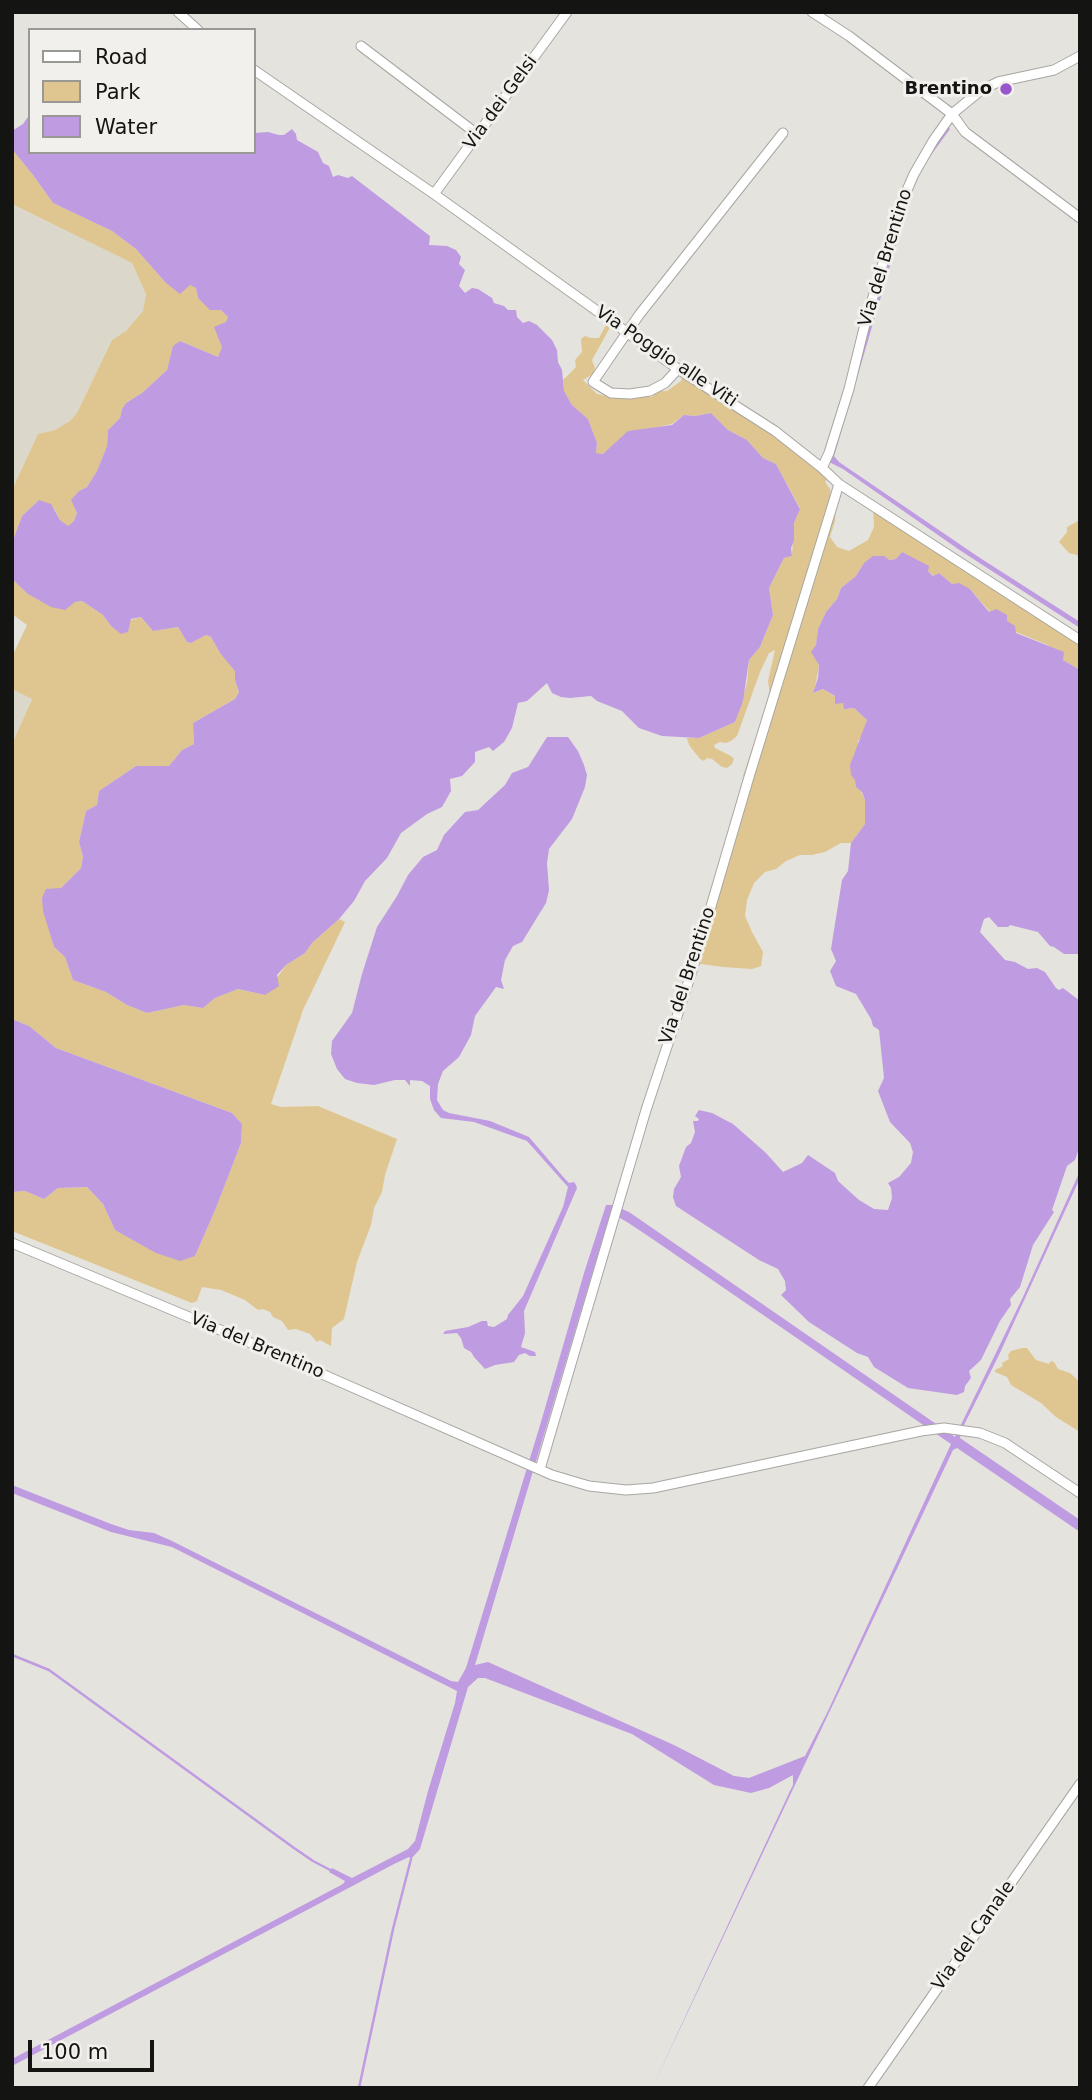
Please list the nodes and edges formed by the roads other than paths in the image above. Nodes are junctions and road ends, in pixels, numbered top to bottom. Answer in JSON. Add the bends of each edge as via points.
{"nodes":[{"id":1,"x":178,"y":12,"type":"edge"},
{"id":2,"x":567,"y":12,"type":"edge"},
{"id":3,"x":812,"y":12,"type":"edge"},
{"id":4,"x":196,"y":28,"type":"edge"},
{"id":5,"x":361,"y":46,"type":"dead end"},
{"id":6,"x":1080,"y":56,"type":"edge"},
{"id":7,"x":256,"y":70,"type":"edge"},
{"id":8,"x":953,"y":114,"type":"junction"},
{"id":9,"x":783,"y":133,"type":"dead end"},
{"id":10,"x":477,"y":134,"type":"junction"},
{"id":11,"x":434,"y":194,"type":"junction"},
{"id":12,"x":1080,"y":218,"type":"edge"},
{"id":13,"x":626,"y":331,"type":"junction"},
{"id":14,"x":678,"y":369,"type":"junction"},
{"id":15,"x":822,"y":467,"type":"junction"},
{"id":16,"x":839,"y":484,"type":"junction"},
{"id":17,"x":1080,"y":640,"type":"edge"},
{"id":18,"x":12,"y":1243,"type":"edge"},
{"id":19,"x":538,"y":1468,"type":"junction"},
{"id":20,"x":1080,"y":1493,"type":"edge"},
{"id":21,"x":1080,"y":1784,"type":"edge"},
{"id":22,"x":868,"y":2088,"type":"edge"}],
"edges":[{"from":1,"to":4,"type":"street"},
{"from":2,"to":10,"type":"street","name":"Via dei Gelsi"},
{"from":3,"to":8,"type":"street"},
{"from":5,"to":10,"type":"street"},
{"from":6,"to":8,"type":"street","name":"Via del Brentino","via":[[1054,70],[998,82]]},
{"from":7,"to":11,"type":"street","name":"Via Poggio alle Viti"},
{"from":8,"to":12,"type":"street","via":[[965,132]]},
{"from":8,"to":15,"type":"street","name":"Via del Brentino","via":[[917,168],[898,211],[849,389]]},
{"from":9,"to":13,"type":"street"},
{"from":10,"to":11,"type":"street","name":"Via dei Gelsi"},
{"from":11,"to":13,"type":"street","name":"Via Poggio alle Viti"},
{"from":13,"to":14,"type":"street","name":"Via Poggio alle Viti"},
{"from":13,"to":14,"type":"street","via":[[593,382],[611,393],[631,394],[650,391]]},
{"from":14,"to":15,"type":"street","name":"Via Poggio alle Viti"},
{"from":15,"to":16,"type":"street","name":"Via Poggio alle Viti"},
{"from":16,"to":17,"type":"street","name":"Via Poggio alle Viti"},
{"from":16,"to":19,"type":"street","name":"Via del Brentino"},
{"from":18,"to":19,"type":"street","name":"Via del Brentino"},
{"from":19,"to":20,"type":"street","name":"Via del Brentino","via":[[589,1486],[653,1488],[944,1428],[980,1433],[1005,1443]]},
{"from":21,"to":22,"type":"street","name":"Via del Canale"}]}
